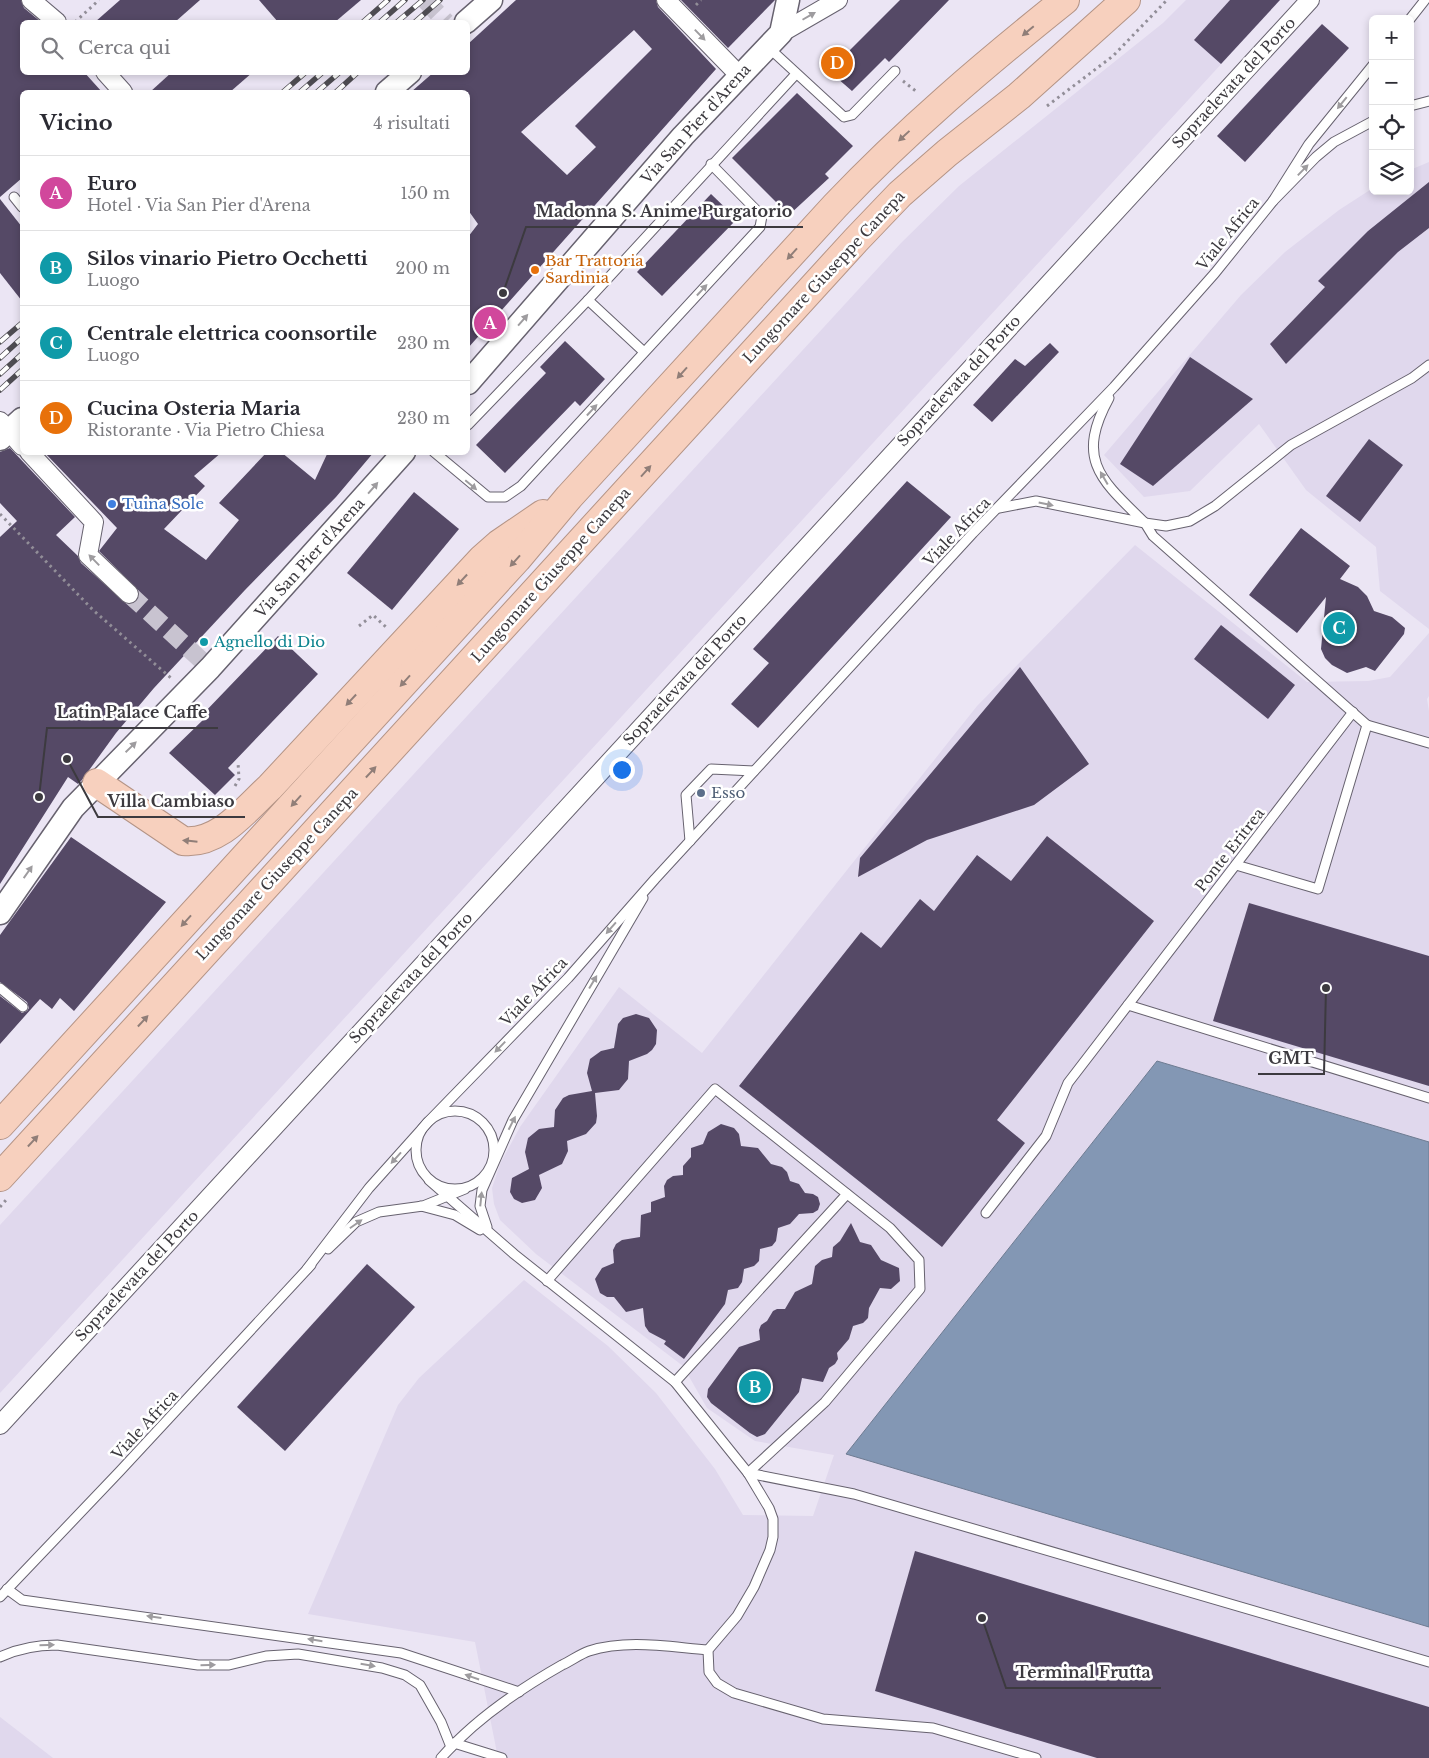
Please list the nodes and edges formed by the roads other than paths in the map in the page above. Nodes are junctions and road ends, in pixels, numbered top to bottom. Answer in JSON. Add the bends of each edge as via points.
{"nodes":[{"id":1,"x":31,"y":0,"type":"edge"},
{"id":2,"x":491,"y":0,"type":"edge"},
{"id":3,"x":666,"y":0,"type":"edge"},
{"id":4,"x":788,"y":0,"type":"edge"},
{"id":5,"x":838,"y":0,"type":"edge"},
{"id":6,"x":1065,"y":0,"type":"edge"},
{"id":7,"x":1126,"y":0,"type":"edge"},
{"id":8,"x":1310,"y":0,"type":"edge"},
{"id":9,"x":1425,"y":0,"type":"edge"},
{"id":10,"x":1413,"y":15,"type":"edge"},
{"id":11,"x":54,"y":20,"type":"edge"},
{"id":12,"x":468,"y":20,"type":"edge"},
{"id":13,"x":774,"y":40,"type":"junction"},
{"id":14,"x":1369,"y":70,"type":"edge"},
{"id":15,"x":895,"y":71,"type":"dead end"},
{"id":16,"x":796,"y":74,"type":"junction"},
{"id":17,"x":107,"y":75,"type":"edge"},
{"id":18,"x":407,"y":75,"type":"edge"},
{"id":19,"x":740,"y":76,"type":"junction"},
{"id":20,"x":121,"y":90,"type":"edge"},
{"id":21,"x":389,"y":90,"type":"edge"},
{"id":22,"x":1429,"y":101,"type":"edge"},
{"id":23,"x":1414,"y":105,"type":"edge"},
{"id":24,"x":1369,"y":124,"type":"edge"},
{"id":25,"x":711,"y":164,"type":"junction"},
{"id":26,"x":14,"y":197,"type":"dead end"},
{"id":27,"x":1273,"y":201,"type":"junction"},
{"id":28,"x":20,"y":204,"type":"edge"},
{"id":29,"x":588,"y":300,"type":"junction"},
{"id":30,"x":644,"y":352,"type":"junction"},
{"id":31,"x":1429,"y":365,"type":"edge"},
{"id":32,"x":470,"y":381,"type":"edge"},
{"id":33,"x":1114,"y":387,"type":"junction"},
{"id":34,"x":470,"y":424,"type":"edge"},
{"id":35,"x":32,"y":455,"type":"edge"},
{"id":36,"x":401,"y":455,"type":"edge"},
{"id":37,"x":439,"y":455,"type":"edge"},
{"id":38,"x":569,"y":497,"type":"junction"},
{"id":39,"x":999,"y":508,"type":"junction"},
{"id":40,"x":1145,"y":523,"type":"junction"},
{"id":41,"x":129,"y":594,"type":"tunnel mouth"},
{"id":42,"x":1353,"y":712,"type":"junction"},
{"id":43,"x":1367,"y":725,"type":"junction"},
{"id":44,"x":1429,"y":743,"type":"edge"},
{"id":45,"x":754,"y":771,"type":"junction"},
{"id":46,"x":97,"y":782,"type":"junction"},
{"id":47,"x":690,"y":841,"type":"junction"},
{"id":48,"x":1236,"y":865,"type":"junction"},
{"id":49,"x":655,"y":879,"type":"junction"},
{"id":50,"x":0,"y":912,"type":"edge"},
{"id":51,"x":0,"y":988,"type":"edge"},
{"id":52,"x":1128,"y":1005,"type":"junction"},
{"id":53,"x":22,"y":1007,"type":"dead end"},
{"id":54,"x":1429,"y":1098,"type":"edge"},
{"id":55,"x":428,"y":1121,"type":"junction"},
{"id":56,"x":0,"y":1125,"type":"edge"},
{"id":57,"x":491,"y":1167,"type":"junction"},
{"id":58,"x":429,"y":1180,"type":"junction"},
{"id":59,"x":4,"y":1187,"type":"edge"},
{"id":60,"x":464,"y":1189,"type":"junction"},
{"id":61,"x":847,"y":1194,"type":"junction"},
{"id":62,"x":448,"y":1196,"type":"junction"},
{"id":63,"x":421,"y":1206,"type":"junction"},
{"id":64,"x":986,"y":1212,"type":"dead end"},
{"id":65,"x":488,"y":1231,"type":"junction"},
{"id":66,"x":500,"y":1242,"type":"junction"},
{"id":67,"x":307,"y":1269,"type":"junction"},
{"id":68,"x":547,"y":1281,"type":"junction"},
{"id":69,"x":675,"y":1382,"type":"junction"},
{"id":70,"x":0,"y":1426,"type":"edge"},
{"id":71,"x":748,"y":1473,"type":"junction"},
{"id":72,"x":8,"y":1589,"type":"junction"},
{"id":73,"x":0,"y":1597,"type":"edge"},
{"id":74,"x":708,"y":1650,"type":"junction"},
{"id":75,"x":0,"y":1657,"type":"edge"},
{"id":76,"x":1429,"y":1662,"type":"edge"},
{"id":77,"x":519,"y":1692,"type":"junction"},
{"id":78,"x":452,"y":1745,"type":"junction"},
{"id":79,"x":441,"y":1758,"type":"edge"},
{"id":80,"x":502,"y":1758,"type":"edge"},
{"id":81,"x":1036,"y":1758,"type":"edge"}],
"edges":[{"from":1,"to":11,"type":"street"},
{"from":2,"to":12,"type":"street"},
{"from":3,"to":19,"type":"street","one_way":true},
{"from":4,"to":13,"type":"street"},
{"from":13,"to":5,"type":"street","one_way":true},
{"from":6,"to":38,"type":"highway","one_way":true,"via":[[880,158]]},
{"from":59,"to":7,"type":"highway","name":"Lungomare Giuseppe Canepa","one_way":true,"via":[[856,240],[900,194],[1019,96]]},
{"from":8,"to":70,"type":"street","name":"Sopraelevata del Porto"},
{"from":9,"to":10,"type":"lane"},
{"from":13,"to":16,"type":"lane"},
{"from":13,"to":19,"type":"street","name":"Via San Pier d'Arena"},
{"from":14,"to":27,"type":"lane","name":"Viale Africa","one_way":true,"via":[[1309,144]]},
{"from":15,"to":16,"type":"lane","via":[[848,118],[841,116]]},
{"from":16,"to":25,"type":"lane"},
{"from":17,"to":20,"type":"street"},
{"from":18,"to":21,"type":"street"},
{"from":32,"to":19,"type":"street","name":"Via San Pier d'Arena","one_way":true,"via":[[683,136]]},
{"from":22,"to":23,"type":"lane"},
{"from":27,"to":24,"type":"lane","name":"Viale Africa","one_way":true,"via":[[1328,147]]},
{"from":25,"to":29,"type":"lane"},
{"from":30,"to":25,"type":"lane","one_way":true,"via":[[762,224],[762,216]]},
{"from":26,"to":28,"type":"lane"},
{"from":27,"to":33,"type":"lane","name":"Viale Africa","via":[[1215,273]]},
{"from":29,"to":30,"type":"lane"},
{"from":29,"to":34,"type":"lane"},
{"from":37,"to":30,"type":"lane","one_way":true,"via":[[484,495],[494,499],[511,495]]},
{"from":31,"to":40,"type":"lane","via":[[1412,378],[1292,446],[1190,521],[1166,526]]},
{"from":33,"to":39,"type":"lane","name":"Viale Africa"},
{"from":40,"to":33,"type":"lane","one_way":true,"via":[[1110,489],[1092,454],[1096,426]]},
{"from":41,"to":35,"type":"street","one_way":true,"via":[[88,555],[94,522]]},
{"from":46,"to":36,"type":"street","name":"Via San Pier d'Arena","one_way":true,"via":[[187,692],[318,551]]},
{"from":38,"to":46,"type":"highway","one_way":true,"via":[[482,559],[270,787],[208,839],[196,843],[183,841]]},
{"from":38,"to":56,"type":"highway","one_way":true,"via":[[517,559]]},
{"from":39,"to":40,"type":"lane","one_way":true,"via":[[1036,502]]},
{"from":39,"to":45,"type":"lane","name":"Viale Africa"},
{"from":40,"to":42,"type":"lane","via":[[1153,536]]},
{"from":42,"to":43,"type":"lane"},
{"from":42,"to":48,"type":"lane","name":"Ponte Eritrea"},
{"from":43,"to":44,"type":"lane"},
{"from":43,"to":48,"type":"lane","via":[[1318,889]]},
{"from":45,"to":47,"type":"lane","name":"Viale Africa"},
{"from":45,"to":47,"type":"lane","via":[[711,769],[686,795]]},
{"from":50,"to":46,"type":"street","name":"Via San Pier d'Arena","one_way":true,"via":[[73,808]]},
{"from":47,"to":49,"type":"lane","name":"Viale Africa"},
{"from":48,"to":52,"type":"lane","name":"Ponte Eritrea"},
{"from":49,"to":55,"type":"lane","name":"Viale Africa","one_way":true,"via":[[568,978]]},
{"from":57,"to":49,"type":"lane","name":"Viale Africa","one_way":true,"via":[[513,1120]]},
{"from":51,"to":53,"type":"lane"},
{"from":52,"to":54,"type":"lane"},
{"from":52,"to":64,"type":"lane","name":"Ponte Eritrea","via":[[1068,1083],[1046,1136]]},
{"from":55,"to":57,"type":"lane","name":"Viale Africa","via":[[453,1111],[479,1118],[494,1140],[495,1154]]},
{"from":55,"to":58,"type":"lane","name":"Viale Africa","via":[[420,1132],[416,1157]]},
{"from":55,"to":67,"type":"lane","name":"Viale Africa","one_way":true,"via":[[369,1188]]},
{"from":57,"to":60,"type":"lane","name":"Viale Africa","via":[[475,1184]]},
{"from":65,"to":57,"type":"lane","one_way":true,"via":[[480,1206]]},
{"from":58,"to":60,"type":"lane","via":[[440,1187]]},
{"from":58,"to":62,"type":"lane","name":"Viale Africa"},
{"from":60,"to":62,"type":"lane","name":"Viale Africa"},
{"from":61,"to":68,"type":"lane","via":[[714,1089]]},
{"from":61,"to":69,"type":"lane"},
{"from":61,"to":71,"type":"lane","via":[[890,1228],[919,1260],[920,1288],[824,1402]]},
{"from":62,"to":63,"type":"lane","name":"Viale Africa"},
{"from":62,"to":65,"type":"lane","name":"Viale Africa"},
{"from":63,"to":66,"type":"lane","name":"Viale Africa","via":[[455,1215]]},
{"from":67,"to":63,"type":"lane","name":"Viale Africa","one_way":true,"via":[[356,1222],[379,1212]]},
{"from":65,"to":66,"type":"lane","name":"Viale Africa"},
{"from":66,"to":68,"type":"lane"},
{"from":67,"to":72,"type":"lane","name":"Viale Africa"},
{"from":68,"to":69,"type":"lane"},
{"from":69,"to":71,"type":"lane"},
{"from":71,"to":74,"type":"lane","via":[[773,1520],[770,1550],[741,1609]]},
{"from":71,"to":76,"type":"lane","via":[[854,1494]]},
{"from":72,"to":73,"type":"lane","name":"Viale Africa"},
{"from":77,"to":72,"type":"lane","one_way":true,"via":[[401,1653],[22,1600]]},
{"from":74,"to":77,"type":"lane","via":[[631,1644],[589,1651]]},
{"from":74,"to":81,"type":"lane","via":[[710,1672],[717,1683],[734,1693],[823,1719],[933,1728]]},
{"from":75,"to":78,"type":"lane","one_way":true,"via":[[34,1645],[57,1645],[198,1665],[229,1665],[266,1656],[298,1654],[382,1668],[405,1675],[420,1685]]},
{"from":77,"to":78,"type":"lane","via":[[484,1716]]},
{"from":78,"to":79,"type":"lane"},
{"from":78,"to":80,"type":"lane"}]}
